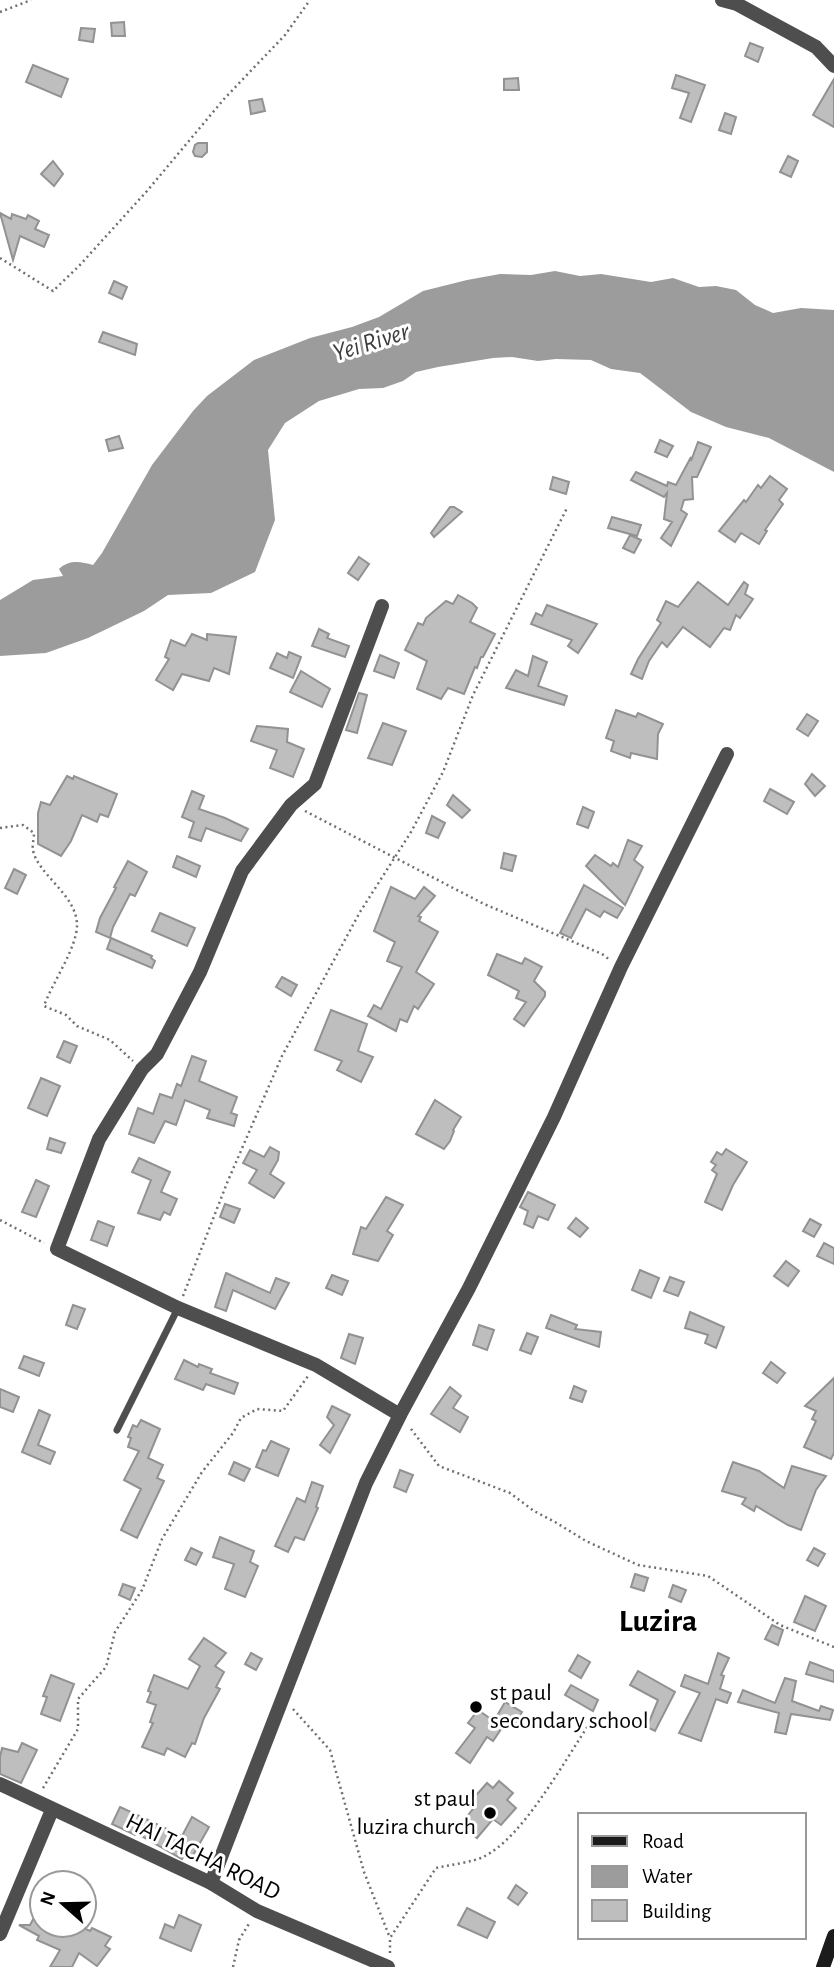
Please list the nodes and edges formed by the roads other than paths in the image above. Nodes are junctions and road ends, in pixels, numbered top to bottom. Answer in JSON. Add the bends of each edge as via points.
{"nodes":[{"id":1,"x":733,"y":1,"type":"edge"},
{"id":2,"x":834,"y":66,"type":"edge"},
{"id":3,"x":382,"y":606,"type":"dead end"},
{"id":4,"x":727,"y":754,"type":"dead end"},
{"id":5,"x":178,"y":1308,"type":"junction"},
{"id":6,"x":400,"y":1415,"type":"junction"},
{"id":7,"x":117,"y":1430,"type":"dead end"},
{"id":8,"x":0,"y":1784,"type":"edge"},
{"id":9,"x":52,"y":1810,"type":"junction"},
{"id":10,"x":211,"y":1883,"type":"junction"},
{"id":11,"x":0,"y":1934,"type":"edge"},
{"id":12,"x":834,"y":1936,"type":"edge"},
{"id":13,"x":389,"y":1962,"type":"edge"},
{"id":14,"x":823,"y":1967,"type":"edge"}],
"edges":[{"from":1,"to":2,"type":"street","via":[[816,47]]},
{"from":3,"to":5,"type":"street","via":[[315,784],[291,805],[242,871],[200,972],[157,1054],[142,1069],[99,1139],[57,1249]]},
{"from":4,"to":6,"type":"street","via":[[481,1264]]},
{"from":5,"to":6,"type":"street","via":[[316,1365]]},
{"from":5,"to":7,"type":"lane"},
{"from":6,"to":10,"type":"street","via":[[366,1483]]},
{"from":8,"to":9,"type":"street","name":"HAI TACHA ROAD"},
{"from":9,"to":10,"type":"street","name":"HAI TACHA ROAD"},
{"from":9,"to":11,"type":"street"},
{"from":10,"to":13,"type":"street","name":"HAI TACHA ROAD","via":[[257,1911]]},
{"from":12,"to":14,"type":"street"}]}
